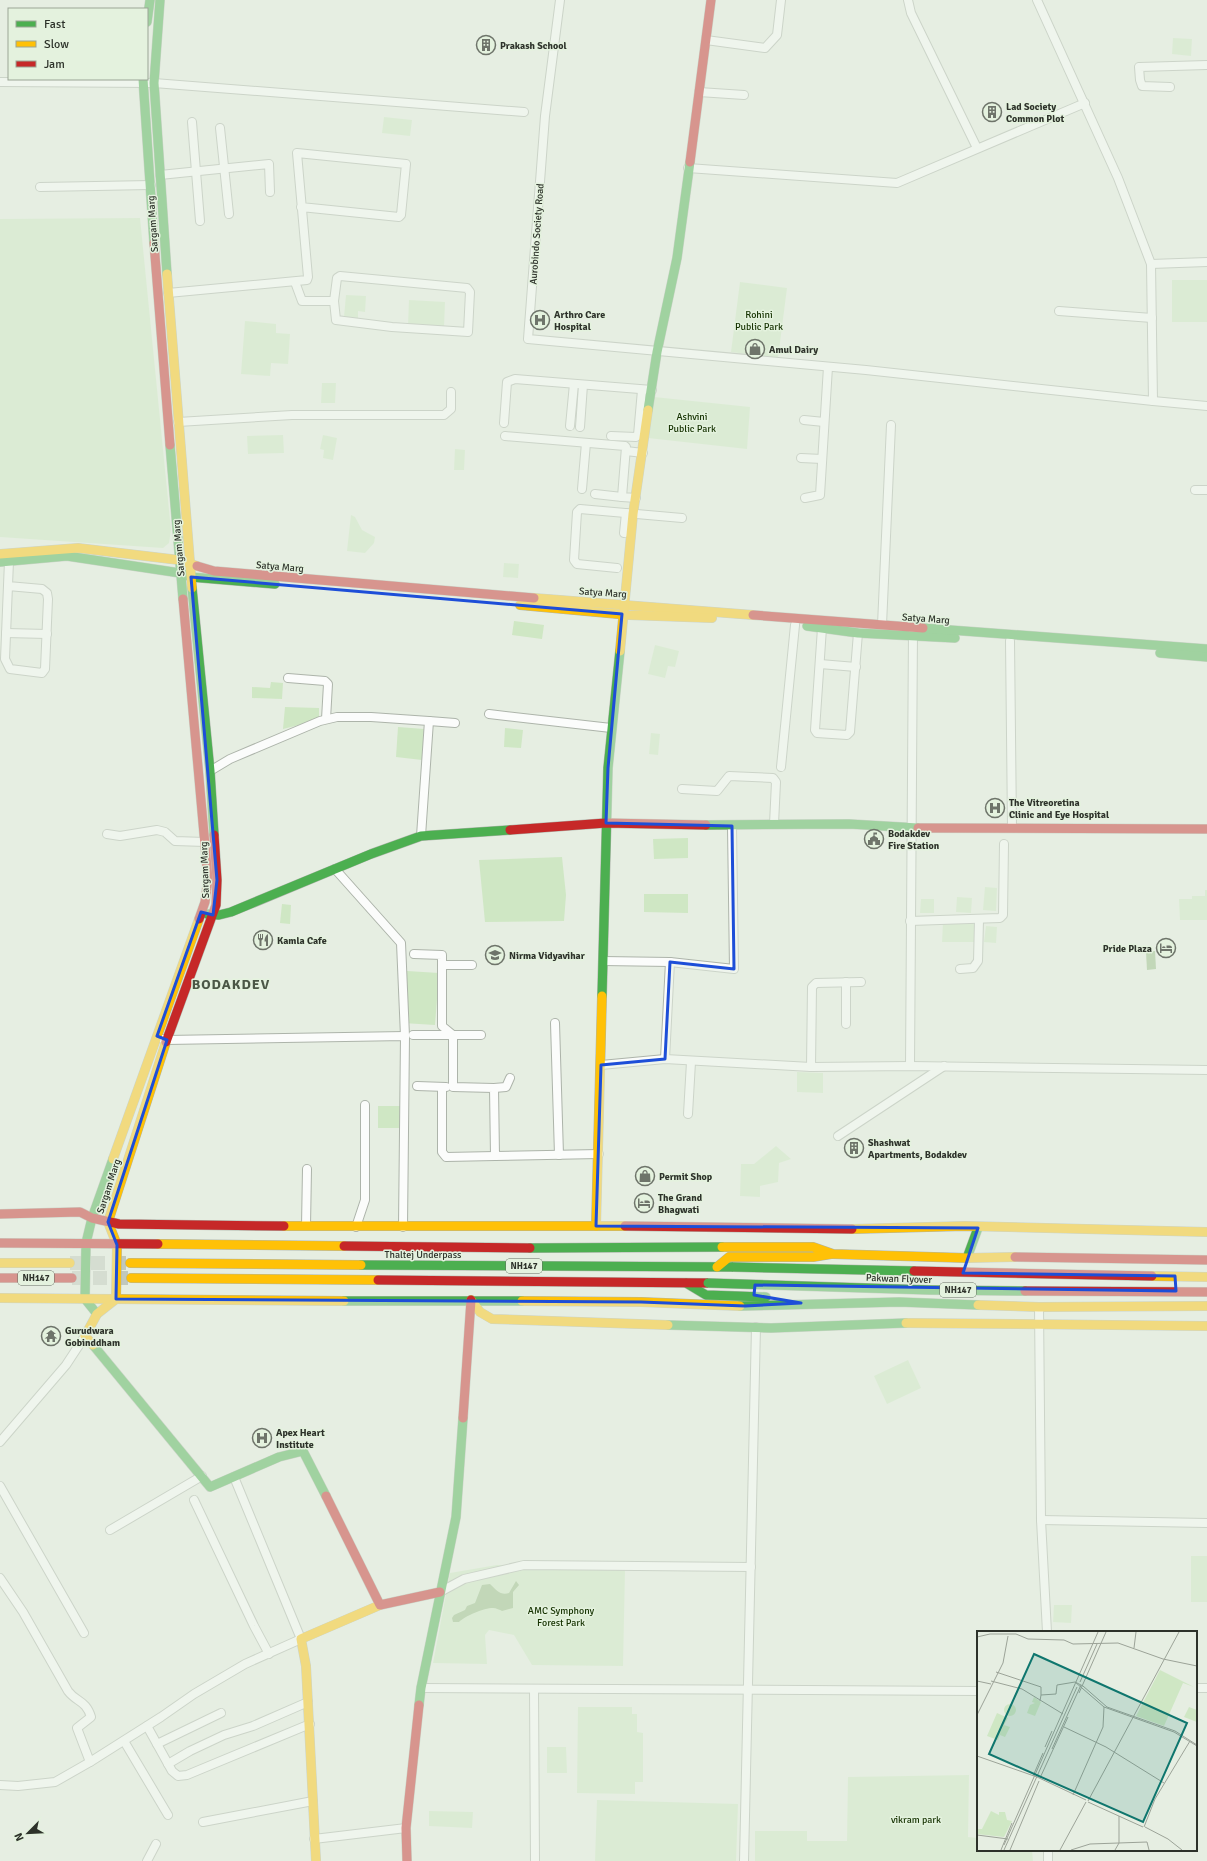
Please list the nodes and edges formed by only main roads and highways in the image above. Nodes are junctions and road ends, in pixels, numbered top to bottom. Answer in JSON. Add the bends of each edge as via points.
{"nodes":[{"id":1,"x":150,"y":0,"type":"edge"},
{"id":2,"x":160,"y":0,"type":"edge"},
{"id":3,"x":711,"y":0,"type":"edge"},
{"id":4,"x":148,"y":15,"type":"edge"},
{"id":5,"x":143,"y":81,"type":"edge"},
{"id":6,"x":0,"y":554,"type":"edge"},
{"id":7,"x":179,"y":560,"type":"junction"},
{"id":8,"x":4,"y":562,"type":"edge"},
{"id":9,"x":190,"y":564,"type":"junction"},
{"id":10,"x":180,"y":573,"type":"junction"},
{"id":11,"x":191,"y":577,"type":"junction"},
{"id":12,"x":623,"y":604,"type":"junction"},
{"id":13,"x":622,"y":614,"type":"junction"},
{"id":14,"x":913,"y":632,"type":"junction"},
{"id":15,"x":1094,"y":644,"type":"junction"},
{"id":16,"x":1207,"y":649,"type":"edge"},
{"id":17,"x":1207,"y":656,"type":"edge"},
{"id":18,"x":606,"y":823,"type":"junction"},
{"id":19,"x":1207,"y":829,"type":"edge"},
{"id":20,"x":201,"y":912,"type":"junction"},
{"id":21,"x":213,"y":915,"type":"junction"},
{"id":22,"x":0,"y":1214,"type":"edge"},
{"id":23,"x":92,"y":1218,"type":"junction"},
{"id":24,"x":108,"y":1222,"type":"junction"},
{"id":25,"x":596,"y":1226,"type":"junction"},
{"id":26,"x":978,"y":1228,"type":"junction"},
{"id":27,"x":1207,"y":1232,"type":"edge"},
{"id":28,"x":0,"y":1243,"type":"edge"},
{"id":29,"x":86,"y":1243,"type":"junction"},
{"id":30,"x":117,"y":1245,"type":"junction"},
{"id":31,"x":833,"y":1254,"type":"junction"},
{"id":32,"x":967,"y":1258,"type":"junction"},
{"id":33,"x":1173,"y":1259,"type":"junction"},
{"id":34,"x":1207,"y":1260,"type":"edge"},
{"id":35,"x":0,"y":1263,"type":"edge"},
{"id":36,"x":70,"y":1263,"type":"tunnel mouth"},
{"id":37,"x":130,"y":1263,"type":"tunnel mouth"},
{"id":38,"x":716,"y":1266,"type":"junction"},
{"id":39,"x":1207,"y":1277,"type":"edge"},
{"id":40,"x":0,"y":1278,"type":"edge"},
{"id":41,"x":72,"y":1278,"type":"tunnel mouth"},
{"id":42,"x":131,"y":1278,"type":"tunnel mouth"},
{"id":43,"x":686,"y":1283,"type":"junction"},
{"id":44,"x":1207,"y":1292,"type":"edge"},
{"id":45,"x":0,"y":1298,"type":"edge"},
{"id":46,"x":85,"y":1299,"type":"junction"},
{"id":47,"x":116,"y":1299,"type":"junction"},
{"id":48,"x":471,"y":1300,"type":"junction"},
{"id":49,"x":801,"y":1303,"type":"junction"},
{"id":50,"x":1207,"y":1306,"type":"edge"},
{"id":51,"x":1176,"y":1307,"type":"junction"},
{"id":52,"x":97,"y":1314,"type":"junction"},
{"id":53,"x":1207,"y":1326,"type":"edge"},
{"id":54,"x":440,"y":1592,"type":"junction"},
{"id":55,"x":380,"y":1605,"type":"junction"},
{"id":56,"x":316,"y":1861,"type":"edge"},
{"id":57,"x":407,"y":1861,"type":"edge"}],
"edges":[{"from":1,"to":4,"type":"main road"},
{"from":2,"to":9,"type":"main road","name":"Sargam Marg","via":[[154,83]]},
{"from":3,"to":12,"type":"main road","via":[[677,258],[643,424],[636,498],[629,514]]},
{"from":5,"to":7,"type":"main road","name":"Sargam Marg"},
{"from":6,"to":7,"type":"main road","name":"Satya Marg","via":[[78,548]]},
{"from":7,"to":9,"type":"main road","name":"Satya Marg"},
{"from":7,"to":10,"type":"main road","name":"Sargam Marg"},
{"from":8,"to":10,"type":"main road","name":"Satya Marg","via":[[67,556]]},
{"from":9,"to":11,"type":"main road","name":"Sargam Marg"},
{"from":9,"to":12,"type":"main road","name":"Satya Marg","via":[[214,572]]},
{"from":10,"to":11,"type":"main road","name":"Satya Marg"},
{"from":10,"to":20,"type":"main road","name":"Sargam Marg","via":[[208,879]]},
{"from":11,"to":13,"type":"main road","name":"Satya Marg"},
{"from":11,"to":21,"type":"main road","name":"Sargam Marg","via":[[210,771],[217,880]]},
{"from":12,"to":13,"type":"main road"},
{"from":12,"to":14,"type":"main road","name":"Satya Marg","via":[[882,625]]},
{"from":13,"to":14,"type":"main road","name":"Satya Marg","via":[[741,620],[858,633]]},
{"from":13,"to":18,"type":"main road","via":[[611,728]]},
{"from":14,"to":15,"type":"main road","name":"Satya Marg"},
{"from":14,"to":15,"type":"main road","name":"Satya Marg","via":[[1010,641]]},
{"from":15,"to":16,"type":"main road","name":"Satya Marg"},
{"from":15,"to":17,"type":"main road","name":"Satya Marg"},
{"from":18,"to":19,"type":"main road"},
{"from":18,"to":21,"type":"main road","via":[[421,836],[231,912]]},
{"from":18,"to":25,"type":"main road"},
{"from":20,"to":21,"type":"main road"},
{"from":20,"to":23,"type":"main road","name":"Sargam Marg"},
{"from":21,"to":24,"type":"main road","name":"Sargam Marg","via":[[168,1040]]},
{"from":22,"to":23,"type":"main road","via":[[80,1212]]},
{"from":23,"to":24,"type":"main road"},
{"from":23,"to":29,"type":"main road","name":"Sargam Marg"},
{"from":24,"to":25,"type":"main road","via":[[356,1227]]},
{"from":24,"to":30,"type":"main road","name":"Sargam Marg"},
{"from":25,"to":26,"type":"main road"},
{"from":26,"to":27,"type":"main road"},
{"from":26,"to":32,"type":"main road"},
{"from":28,"to":29,"type":"main road"},
{"from":29,"to":30,"type":"main road"},
{"from":29,"to":46,"type":"main road","name":"Sargam Marg"},
{"from":30,"to":31,"type":"main road","via":[[813,1247]]},
{"from":30,"to":47,"type":"main road","name":"Sargam Marg"},
{"from":31,"to":32,"type":"main road"},
{"from":31,"to":38,"type":"main road","via":[[813,1257],[729,1257]]},
{"from":32,"to":33,"type":"main road"},
{"from":33,"to":34,"type":"main road"},
{"from":33,"to":51,"type":"main road"},
{"from":35,"to":36,"type":"main road","number":"NH147"},
{"from":37,"to":38,"type":"main road","name":"Thaltej Underpass","number":"NH147","via":[[620,1268]]},
{"from":38,"to":39,"type":"main road","name":"Pakwan Flyover","number":"NH147","bridge":true},
{"from":40,"to":41,"type":"main road","number":"NH147"},
{"from":42,"to":43,"type":"main road","number":"NH147"},
{"from":43,"to":44,"type":"main road","name":"Pakwan Flyover","number":"NH147","bridge":true,"via":[[929,1290]]},
{"from":43,"to":49,"type":"main road","via":[[706,1295],[766,1297]]},
{"from":45,"to":46,"type":"main road"},
{"from":46,"to":47,"type":"main road"},
{"from":46,"to":52,"type":"main road"},
{"from":47,"to":48,"type":"main road"},
{"from":47,"to":52,"type":"main road"},
{"from":48,"to":49,"type":"main road","via":[[745,1306]]},
{"from":48,"to":53,"type":"main road","via":[[480,1312],[492,1319],[756,1327],[906,1324]]},
{"from":48,"to":54,"type":"main road","via":[[456,1517]]},
{"from":49,"to":51,"type":"main road","via":[[899,1302],[1039,1307]]},
{"from":50,"to":51,"type":"main road"},
{"from":52,"to":55,"type":"main road","via":[[85,1336],[210,1487],[279,1457],[303,1451]]},
{"from":54,"to":55,"type":"main road"},
{"from":54,"to":57,"type":"main road","via":[[421,1688],[406,1828]]},
{"from":55,"to":56,"type":"main road","via":[[301,1639],[306,1666],[310,1724]]}]}
